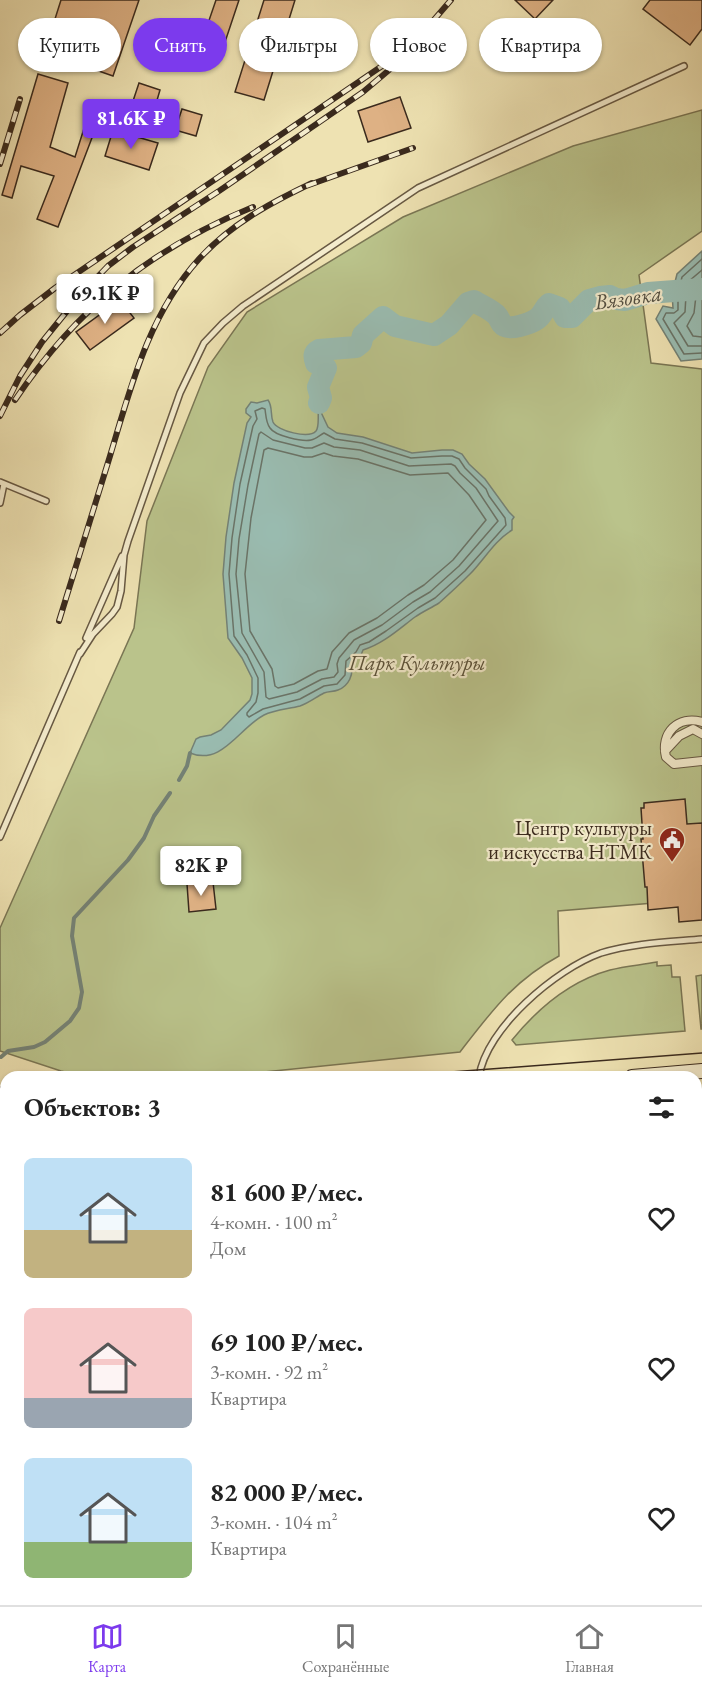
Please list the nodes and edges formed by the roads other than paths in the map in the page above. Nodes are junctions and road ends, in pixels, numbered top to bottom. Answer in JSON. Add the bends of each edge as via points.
{"nodes":[{"id":1,"x":684,"y":66,"type":"dead end"},
{"id":2,"x":2,"y":483,"type":"edge"},
{"id":3,"x":46,"y":501,"type":"dead end"},
{"id":4,"x":0,"y":503,"type":"edge"},
{"id":5,"x":128,"y":541,"type":"junction"},
{"id":6,"x":80,"y":654,"type":"junction"},
{"id":7,"x":702,"y":722,"type":"edge"},
{"id":8,"x":702,"y":734,"type":"edge"},
{"id":9,"x":664,"y":751,"type":"junction"},
{"id":10,"x":702,"y":761,"type":"edge"},
{"id":11,"x":0,"y":837,"type":"edge"},
{"id":12,"x":702,"y":939,"type":"edge"},
{"id":13,"x":480,"y":1071,"type":"edge"}],
"edges":[{"from":1,"to":5,"type":"lane","via":[[418,188],[223,323],[204,343],[180,393]]},
{"from":2,"to":3,"type":"lane"},
{"from":2,"to":4,"type":"lane"},
{"from":5,"to":6,"type":"lane"},
{"from":5,"to":6,"type":"lane","via":[[117,607]]},
{"from":6,"to":11,"type":"lane"},
{"from":7,"to":9,"type":"street","via":[[690,720],[673,727]]},
{"from":8,"to":9,"type":"street","via":[[693,729],[678,736]]},
{"from":9,"to":10,"type":"street","via":[[674,764]]},
{"from":12,"to":13,"type":"lane","via":[[637,945],[574,966],[548,984],[506,1024],[488,1049]]}]}
